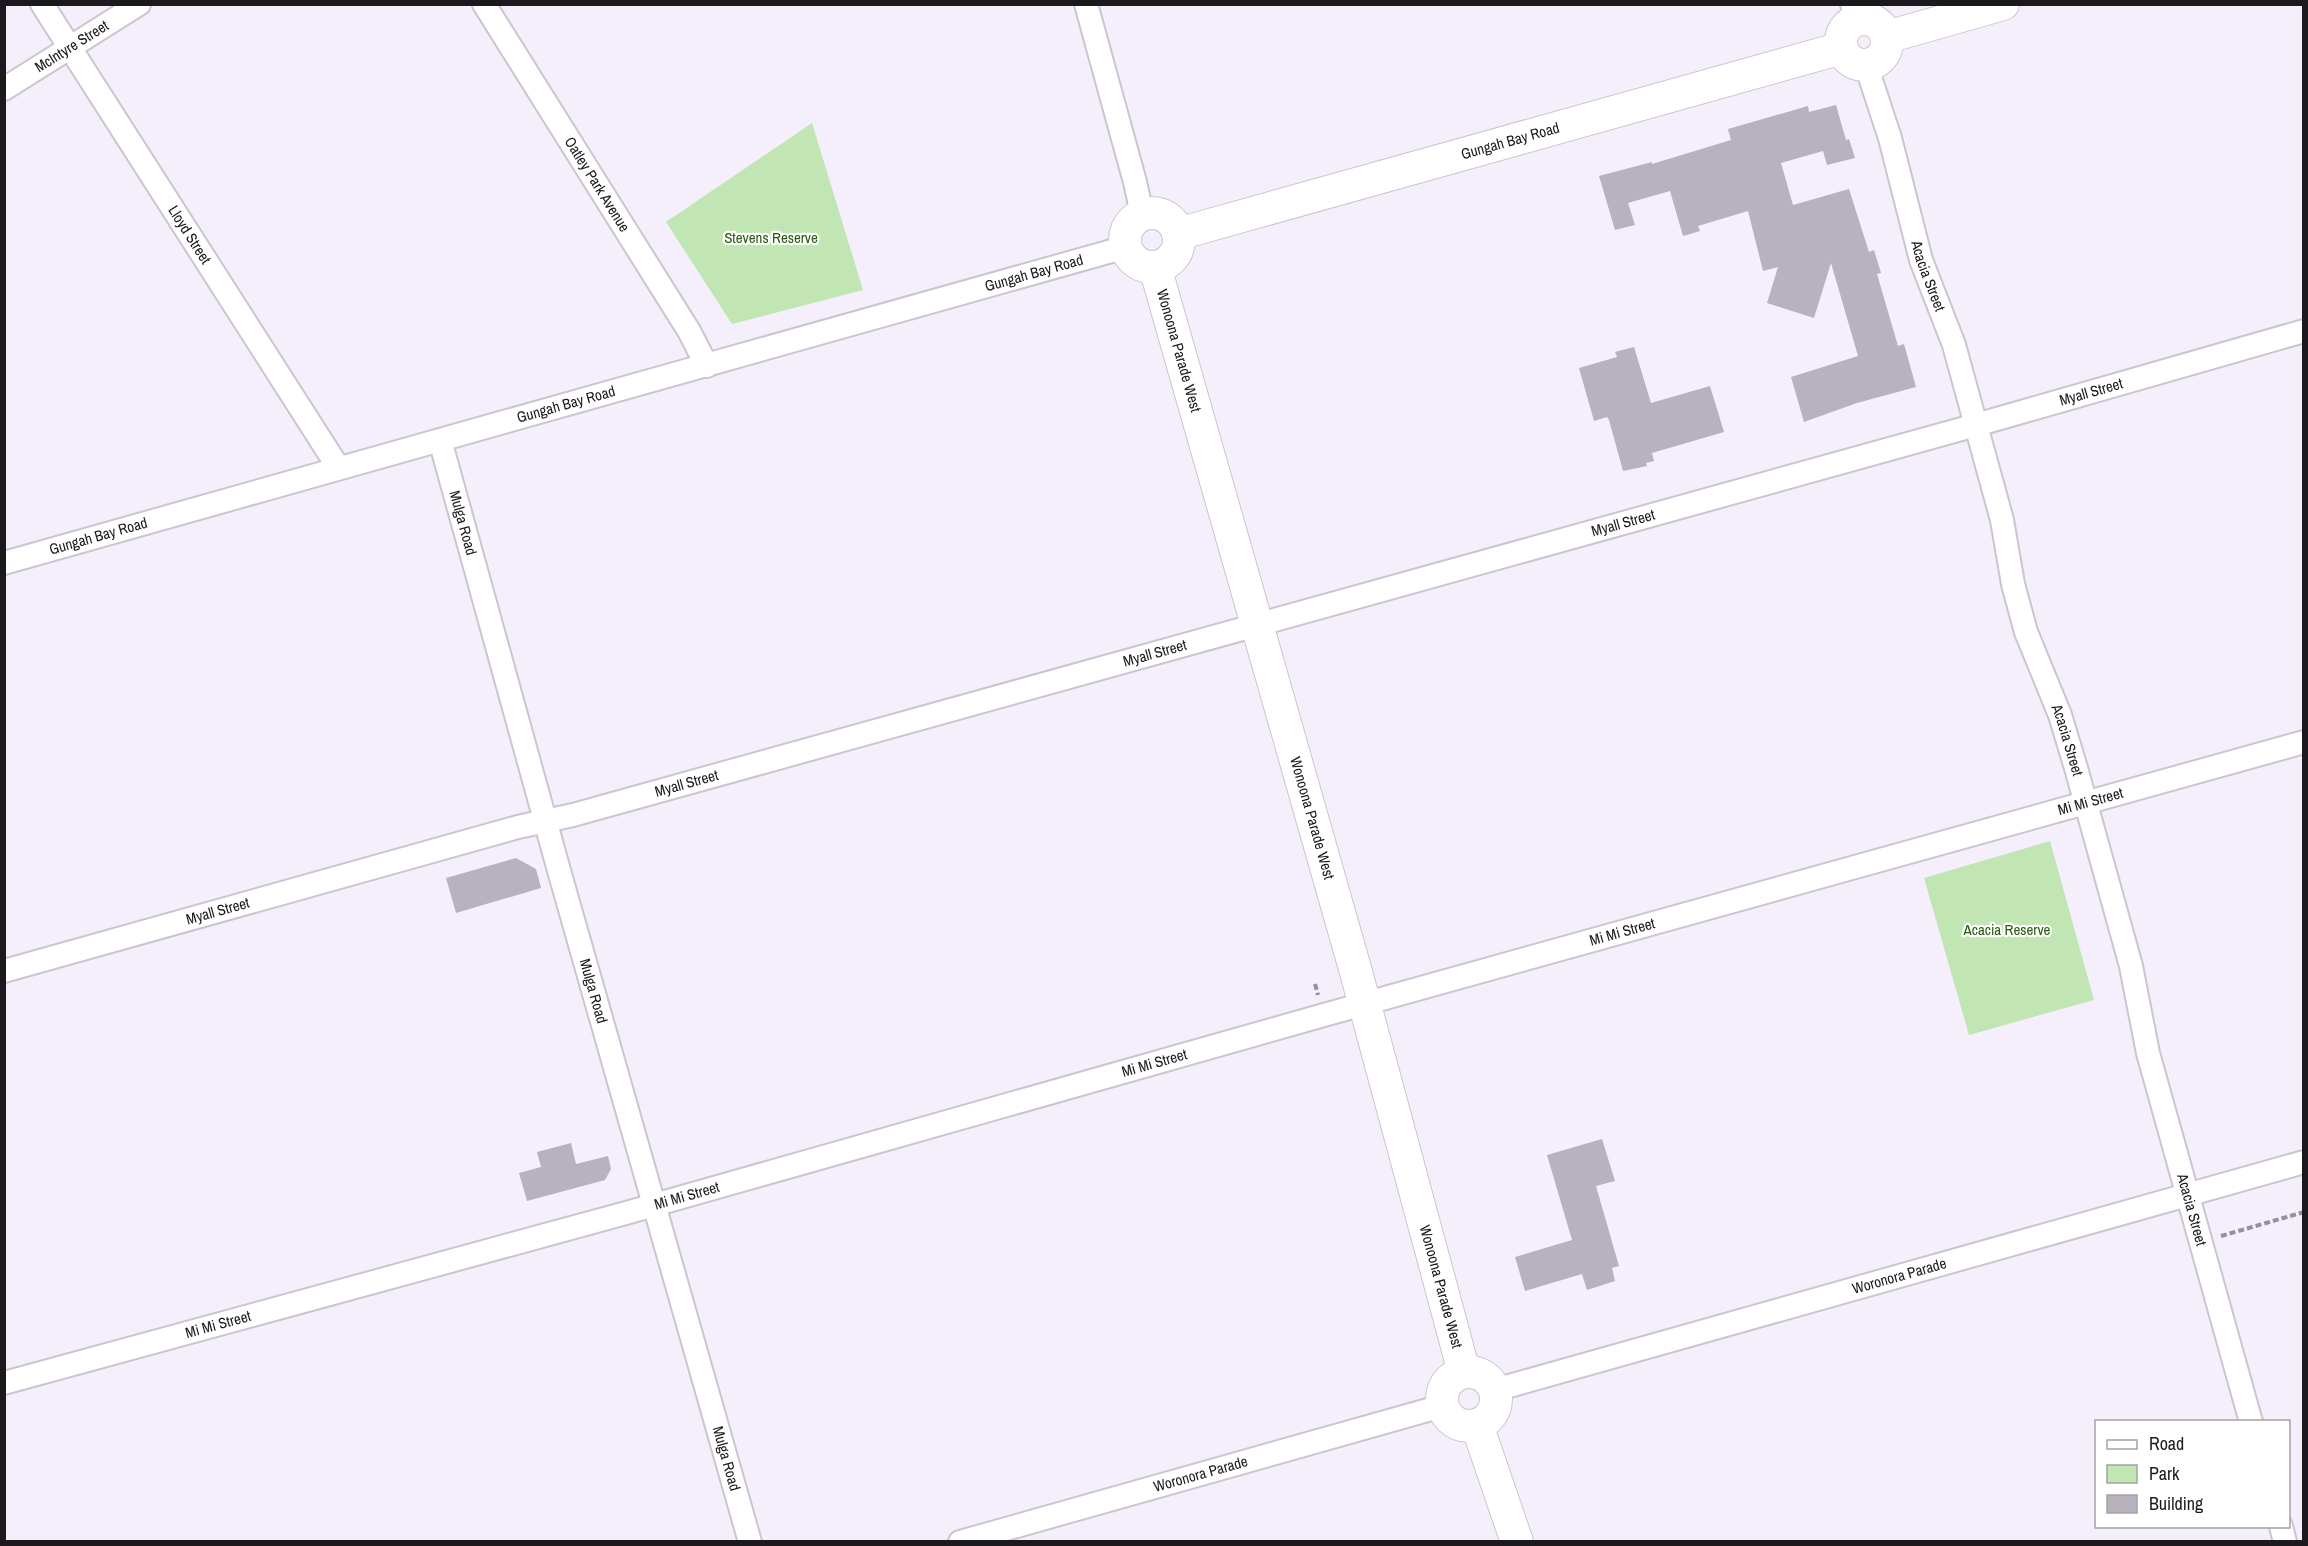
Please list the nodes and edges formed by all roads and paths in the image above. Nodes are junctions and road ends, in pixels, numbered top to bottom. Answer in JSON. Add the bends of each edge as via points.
{"nodes":[{"id":1,"x":42,"y":4,"type":"edge"},
{"id":2,"x":139,"y":4,"type":"edge"},
{"id":3,"x":484,"y":4,"type":"edge"},
{"id":4,"x":1086,"y":4,"type":"edge"},
{"id":5,"x":2003,"y":4,"type":"edge"},
{"id":6,"x":1854,"y":12,"type":"edge"},
{"id":7,"x":1887,"y":37,"type":"junction"},
{"id":8,"x":71,"y":48,"type":"junction"},
{"id":9,"x":1854,"y":57,"type":"junction"},
{"id":10,"x":4,"y":89,"type":"edge"},
{"id":11,"x":1142,"y":214,"type":"junction"},
{"id":12,"x":1178,"y":234,"type":"junction"},
{"id":13,"x":1126,"y":247,"type":"junction"},
{"id":14,"x":1155,"y":267,"type":"junction"},
{"id":15,"x":2304,"y":331,"type":"edge"},
{"id":16,"x":706,"y":366,"type":"junction"},
{"id":17,"x":1976,"y":425,"type":"junction"},
{"id":18,"x":440,"y":440,"type":"junction"},
{"id":19,"x":338,"y":467,"type":"junction"},
{"id":20,"x":4,"y":563,"type":"edge"},
{"id":21,"x":1257,"y":625,"type":"junction"},
{"id":22,"x":2304,"y":742,"type":"edge"},
{"id":23,"x":2086,"y":803,"type":"junction"},
{"id":24,"x":546,"y":821,"type":"junction"},
{"id":25,"x":4,"y":971,"type":"edge"},
{"id":26,"x":1364,"y":1004,"type":"junction"},
{"id":27,"x":2304,"y":1162,"type":"edge"},
{"id":28,"x":2187,"y":1194,"type":"junction"},
{"id":29,"x":654,"y":1205,"type":"junction"},
{"id":30,"x":2304,"y":1212,"type":"edge"},
{"id":31,"x":2201,"y":1241,"type":"junction"},
{"id":32,"x":1464,"y":1372,"type":"junction"},
{"id":33,"x":4,"y":1383,"type":"edge"},
{"id":34,"x":1495,"y":1390,"type":"junction"},
{"id":35,"x":1442,"y":1406,"type":"junction"},
{"id":36,"x":2250,"y":1420,"type":"edge"},
{"id":37,"x":1477,"y":1425,"type":"junction"},
{"id":38,"x":750,"y":1542,"type":"edge"},
{"id":39,"x":960,"y":1542,"type":"edge"},
{"id":40,"x":1517,"y":1542,"type":"edge"}],
"edges":[{"from":1,"to":8,"type":"street","name":"Lloyd Street"},
{"from":2,"to":8,"type":"street","name":"McIntyre Street"},
{"from":3,"to":16,"type":"street","name":"Oatley Park Avenue"},
{"from":4,"to":11,"type":"street"},
{"from":5,"to":7,"type":"street"},
{"from":6,"to":7,"type":"street","via":[[1878,24]]},
{"from":6,"to":9,"type":"street","via":[[1843,31]]},
{"from":7,"to":9,"type":"street","via":[[1885,52],[1874,63]]},
{"from":8,"to":10,"type":"street","name":"McIntyre Street"},
{"from":8,"to":19,"type":"street","name":"Lloyd Street"},
{"from":9,"to":12,"type":"street","name":"Gungah Bay Road"},
{"from":9,"to":17,"type":"street","name":"Acacia Street","via":[[1890,138],[1921,260],[1948,326]]},
{"from":11,"to":12,"type":"street","via":[[1160,214],[1175,225]]},
{"from":11,"to":13,"type":"street","via":[[1126,231]]},
{"from":12,"to":14,"type":"street","via":[[1174,256]]},
{"from":13,"to":14,"type":"street","via":[[1140,265]]},
{"from":13,"to":16,"type":"street","name":"Gungah Bay Road"},
{"from":14,"to":21,"type":"street","name":"Wonoona Parade West"},
{"from":15,"to":17,"type":"street","name":"Myall Street"},
{"from":16,"to":18,"type":"street","name":"Gungah Bay Road"},
{"from":17,"to":21,"type":"street","name":"Myall Street"},
{"from":17,"to":23,"type":"street","name":"Acacia Street","via":[[2026,632],[2060,715]]},
{"from":18,"to":19,"type":"street","name":"Gungah Bay Road"},
{"from":18,"to":24,"type":"street","name":"Mulga Road"},
{"from":19,"to":20,"type":"street","name":"Gungah Bay Road"},
{"from":21,"to":24,"type":"street","name":"Myall Street"},
{"from":21,"to":26,"type":"street","name":"Wonoona Parade West"},
{"from":22,"to":23,"type":"street","name":"Mi Mi Street"},
{"from":23,"to":26,"type":"street","name":"Mi Mi Street"},
{"from":23,"to":28,"type":"street","name":"Acacia Street"},
{"from":24,"to":25,"type":"street","name":"Myall Street"},
{"from":24,"to":29,"type":"street","name":"Mulga Road"},
{"from":26,"to":29,"type":"street","name":"Mi Mi Street"},
{"from":26,"to":32,"type":"street","name":"Wonoona Parade West"},
{"from":27,"to":28,"type":"street","name":"Woronora Parade"},
{"from":28,"to":31,"type":"street","name":"Acacia Street"},
{"from":28,"to":34,"type":"street","name":"Woronora Parade"},
{"from":29,"to":33,"type":"street","name":"Mi Mi Street"},
{"from":29,"to":38,"type":"street","name":"Mulga Road"},
{"from":30,"to":31,"type":"path"},
{"from":31,"to":36,"type":"street","name":"Acacia Street"},
{"from":32,"to":34,"type":"street","via":[[1480,1374]]},
{"from":32,"to":35,"type":"street","via":[[1448,1380]]},
{"from":34,"to":37,"type":"street","via":[[1495,1408]]},
{"from":35,"to":37,"type":"street","via":[[1460,1425]]},
{"from":35,"to":39,"type":"street","name":"Woronora Parade"},
{"from":37,"to":40,"type":"street"}]}
